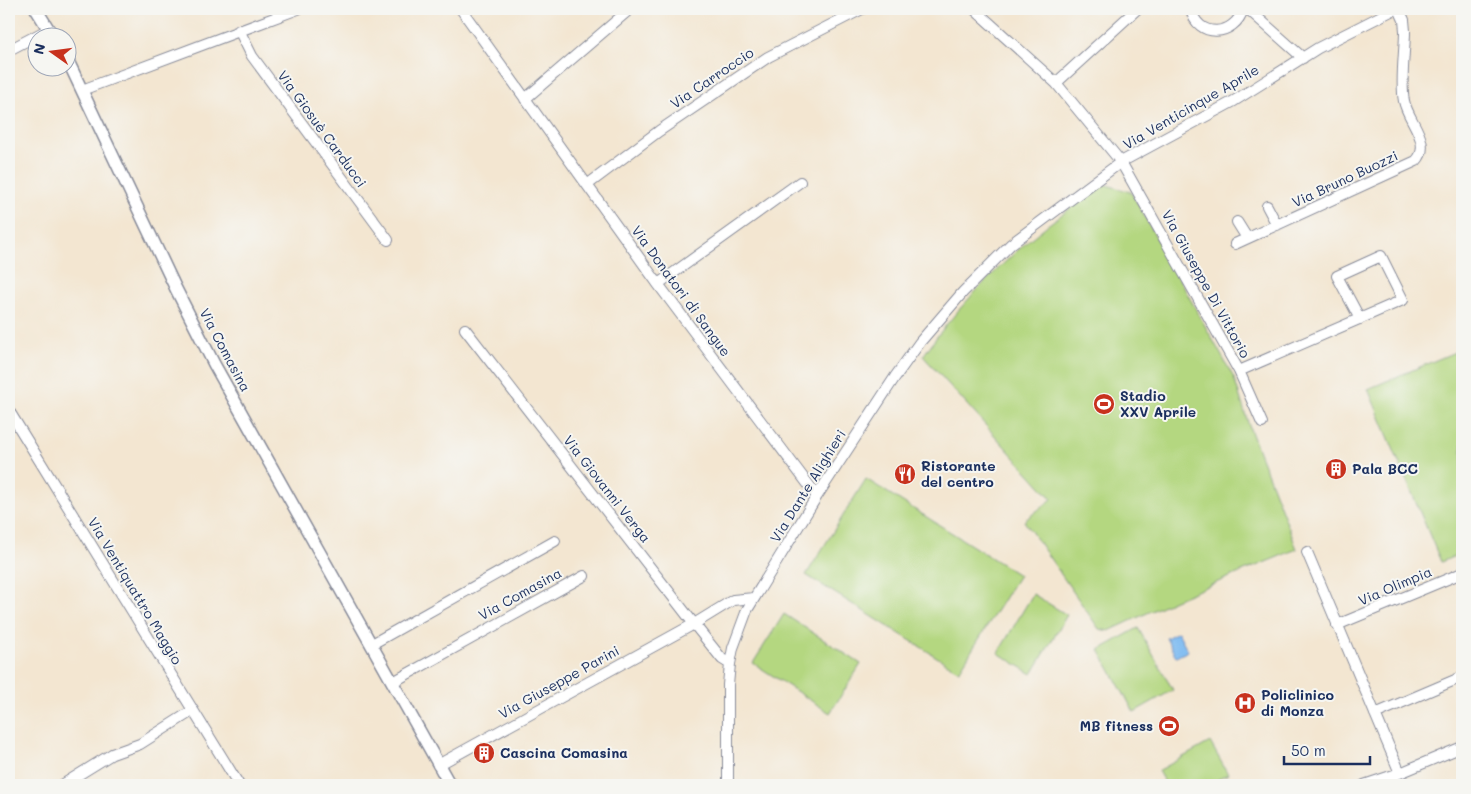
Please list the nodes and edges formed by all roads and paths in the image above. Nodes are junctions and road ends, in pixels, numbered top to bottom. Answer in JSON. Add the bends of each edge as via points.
{"nodes":[{"id":1,"x":36,"y":9,"type":"edge"},
{"id":2,"x":298,"y":9,"type":"edge"},
{"id":3,"x":461,"y":9,"type":"edge"},
{"id":4,"x":862,"y":9,"type":"edge"},
{"id":5,"x":974,"y":9,"type":"edge"},
{"id":6,"x":1137,"y":9,"type":"edge"},
{"id":7,"x":1191,"y":9,"type":"edge"},
{"id":8,"x":1243,"y":9,"type":"edge"},
{"id":9,"x":1248,"y":9,"type":"edge"},
{"id":10,"x":1394,"y":9,"type":"edge"},
{"id":11,"x":1399,"y":9,"type":"edge"},
{"id":12,"x":630,"y":10,"type":"edge"},
{"id":13,"x":48,"y":28,"type":"edge"},
{"id":14,"x":239,"y":30,"type":"junction"},
{"id":15,"x":28,"y":42,"type":"edge"},
{"id":16,"x":9,"y":50,"type":"edge"},
{"id":17,"x":1303,"y":58,"type":"junction"},
{"id":18,"x":76,"y":78,"type":"edge"},
{"id":19,"x":1056,"y":83,"type":"junction"},
{"id":20,"x":82,"y":90,"type":"junction"},
{"id":21,"x":525,"y":99,"type":"junction"},
{"id":22,"x":1122,"y":162,"type":"junction"},
{"id":23,"x":800,"y":182,"type":"dead end"},
{"id":24,"x":587,"y":185,"type":"junction"},
{"id":25,"x":1267,"y":206,"type":"dead end"},
{"id":26,"x":1237,"y":222,"type":"dead end"},
{"id":27,"x":1277,"y":226,"type":"junction"},
{"id":28,"x":1247,"y":238,"type":"junction"},
{"id":29,"x":388,"y":240,"type":"dead end"},
{"id":30,"x":1011,"y":244,"type":"joint"},
{"id":31,"x":1235,"y":244,"type":"dead end"},
{"id":32,"x":658,"y":284,"type":"junction"},
{"id":33,"x":1360,"y":319,"type":"junction"},
{"id":34,"x":465,"y":329,"type":"dead end"},
{"id":35,"x":1239,"y":371,"type":"junction"},
{"id":36,"x":9,"y":411,"type":"edge"},
{"id":37,"x":1262,"y":423,"type":"dead end"},
{"id":38,"x":816,"y":496,"type":"junction"},
{"id":39,"x":554,"y":540,"type":"dead end"},
{"id":40,"x":1307,"y":552,"type":"dead end"},
{"id":41,"x":1462,"y":573,"type":"edge"},
{"id":42,"x":584,"y":576,"type":"dead end"},
{"id":43,"x":754,"y":598,"type":"junction"},
{"id":44,"x":694,"y":624,"type":"junction"},
{"id":45,"x":1338,"y":624,"type":"junction"},
{"id":46,"x":372,"y":644,"type":"junction"},
{"id":47,"x":730,"y":664,"type":"junction"},
{"id":48,"x":1462,"y":677,"type":"edge"},
{"id":49,"x":394,"y":682,"type":"junction"},
{"id":50,"x":192,"y":711,"type":"junction"},
{"id":51,"x":1375,"y":714,"type":"junction"},
{"id":52,"x":1462,"y":747,"type":"edge"},
{"id":53,"x":438,"y":765,"type":"junction"},
{"id":54,"x":1400,"y":773,"type":"junction"},
{"id":55,"x":62,"y":785,"type":"edge"},
{"id":56,"x":239,"y":785,"type":"edge"},
{"id":57,"x":450,"y":785,"type":"edge"},
{"id":58,"x":728,"y":785,"type":"edge"},
{"id":59,"x":1364,"y":785,"type":"edge"}],
"edges":[{"from":1,"to":13,"type":"street"},
{"from":2,"to":14,"type":"street"},
{"from":3,"to":21,"type":"street","name":"Via Donatori di Sangue"},
{"from":4,"to":24,"type":"street","name":"Via Carroccio","via":[[768,56]]},
{"from":5,"to":19,"type":"street","name":"Via Giuseppe Di Vittorio"},
{"from":6,"to":19,"type":"street"},
{"from":7,"to":8,"type":"street","via":[[1201,26],[1217,31],[1234,25]]},
{"from":9,"to":17,"type":"street"},
{"from":10,"to":17,"type":"street","name":"Via Venticinque Aprile"},
{"from":11,"to":27,"type":"street","name":"Via Bruno Buozzi","via":[[1406,31],[1404,100],[1422,143],[1420,157]]},
{"from":12,"to":21,"type":"street"},
{"from":14,"to":20,"type":"street"},
{"from":14,"to":29,"type":"street","name":"Via Giosuè Carducci","via":[[252,56]]},
{"from":15,"to":16,"type":"street"},
{"from":17,"to":22,"type":"street","name":"Via Venticinque Aprile","via":[[1234,101]]},
{"from":18,"to":20,"type":"street","name":"Via Comasina"},
{"from":19,"to":22,"type":"street","name":"Via Giuseppe Di Vittorio"},
{"from":20,"to":46,"type":"street","name":"Via Comasina","via":[[214,364]]},
{"from":21,"to":24,"type":"street","name":"Via Donatori di Sangue"},
{"from":22,"to":30,"type":"street","name":"Via Venticinque Aprile"},
{"from":22,"to":35,"type":"street","name":"Via Giuseppe Di Vittorio"},
{"from":23,"to":32,"type":"street"},
{"from":24,"to":32,"type":"street","name":"Via Donatori di Sangue"},
{"from":25,"to":27,"type":"street"},
{"from":26,"to":28,"type":"street"},
{"from":27,"to":28,"type":"street","name":"Via Bruno Buozzi"},
{"from":28,"to":31,"type":"street","name":"Via Bruno Buozzi"},
{"from":30,"to":38,"type":"street","name":"Via Dante Alighieri","via":[[963,292],[918,346]]},
{"from":32,"to":38,"type":"street","name":"Via Donatori di Sangue"},
{"from":33,"to":33,"type":"street","via":[[1403,300],[1381,256],[1337,276]]},
{"from":33,"to":35,"type":"street"},
{"from":34,"to":44,"type":"street","name":"Via Giovanni Verga"},
{"from":35,"to":37,"type":"street","name":"Via Giuseppe Di Vittorio"},
{"from":36,"to":50,"type":"street","name":"Via Ventiquattro Maggio"},
{"from":38,"to":43,"type":"street","name":"Via Dante Alighieri"},
{"from":39,"to":46,"type":"street","name":"Via Comasina"},
{"from":40,"to":45,"type":"street"},
{"from":41,"to":45,"type":"street","name":"Via Olimpia"},
{"from":42,"to":49,"type":"street","name":"Via Comasina"},
{"from":43,"to":44,"type":"street","name":"Via Giuseppe Parini","via":[[733,600]]},
{"from":43,"to":47,"type":"street","name":"Via Dante Alighieri","via":[[740,626]]},
{"from":44,"to":47,"type":"street","name":"Via Giovanni Verga","via":[[722,659]]},
{"from":44,"to":53,"type":"street","name":"Via Giuseppe Parini"},
{"from":45,"to":51,"type":"street"},
{"from":46,"to":49,"type":"street","name":"Via Comasina"},
{"from":47,"to":58,"type":"street","name":"Via Dante Alighieri"},
{"from":48,"to":51,"type":"street"},
{"from":49,"to":53,"type":"street","name":"Via Comasina"},
{"from":50,"to":55,"type":"street","via":[[140,744],[112,754]]},
{"from":50,"to":56,"type":"street","name":"Via Ventiquattro Maggio"},
{"from":51,"to":54,"type":"street"},
{"from":52,"to":54,"type":"street"},
{"from":53,"to":57,"type":"street","name":"Via Comasina"},
{"from":54,"to":59,"type":"street"}]}
